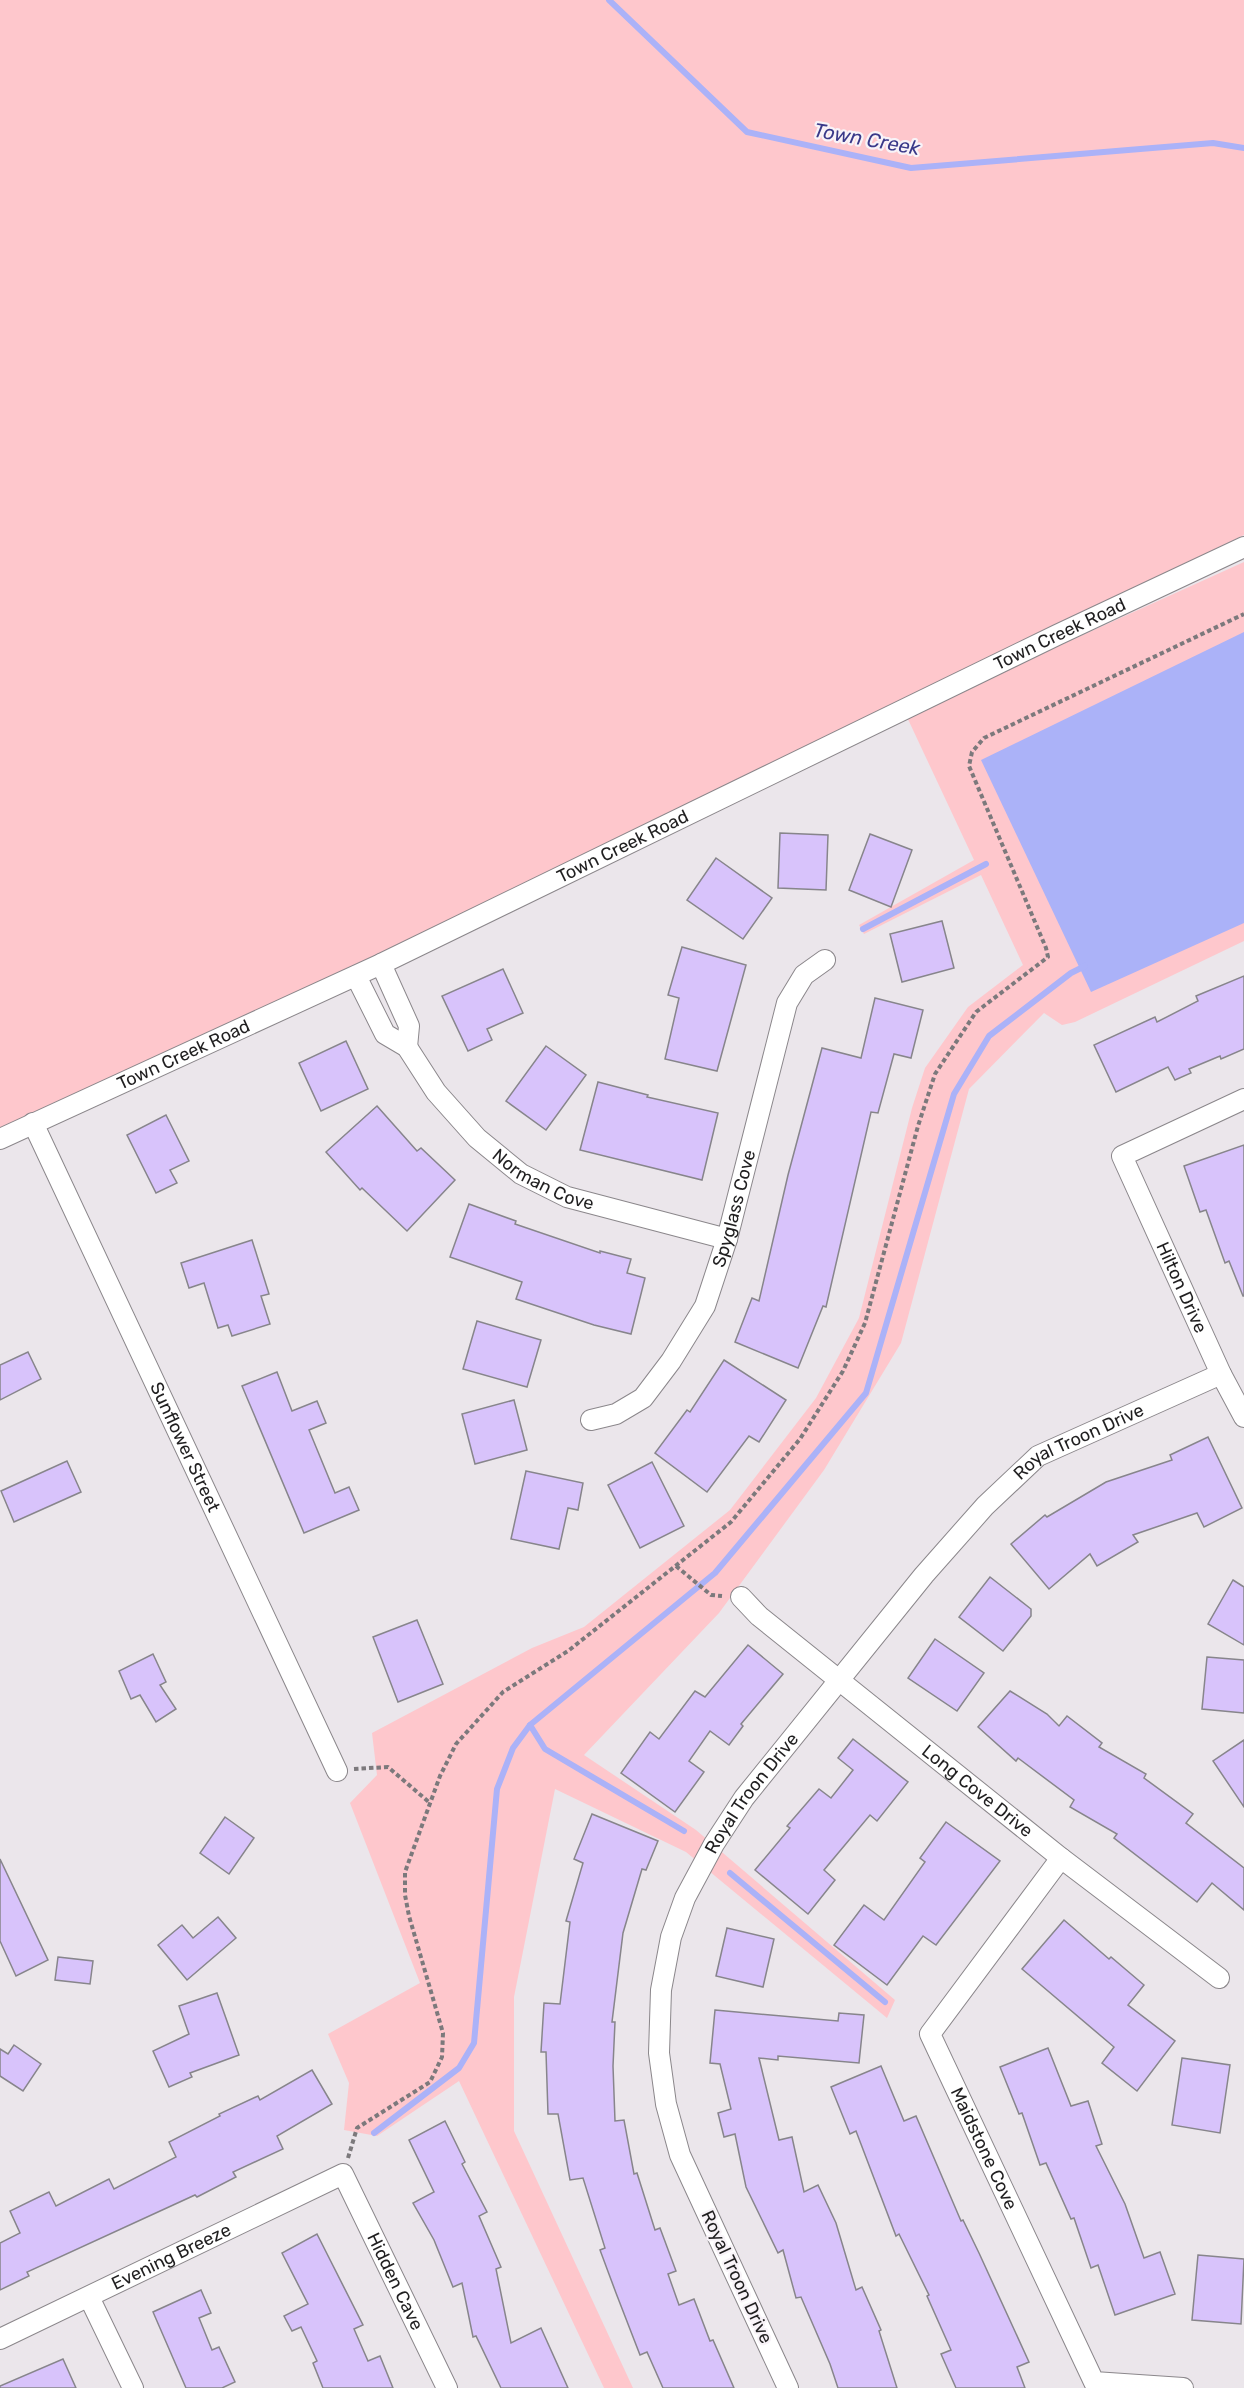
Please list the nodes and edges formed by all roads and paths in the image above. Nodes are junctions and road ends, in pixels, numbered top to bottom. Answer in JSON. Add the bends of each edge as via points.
{"nodes":[{"id":1,"x":1244,"y":547,"type":"edge"},
{"id":2,"x":1244,"y":614,"type":"edge"},
{"id":3,"x":825,"y":960,"type":"dead end"},
{"id":4,"x":381,"y":964,"type":"junction"},
{"id":5,"x":356,"y":976,"type":"junction"},
{"id":6,"x":407,"y":1047,"type":"junction"},
{"id":7,"x":1244,"y":1099,"type":"edge"},
{"id":8,"x":33,"y":1123,"type":"junction"},
{"id":9,"x":0,"y":1139,"type":"edge"},
{"id":10,"x":726,"y":1239,"type":"junction"},
{"id":11,"x":1221,"y":1374,"type":"junction"},
{"id":12,"x":1244,"y":1417,"type":"edge"},
{"id":13,"x":591,"y":1420,"type":"dead end"},
{"id":14,"x":676,"y":1566,"type":"junction"},
{"id":15,"x":741,"y":1598,"type":"joint"},
{"id":16,"x":838,"y":1678,"type":"junction"},
{"id":17,"x":337,"y":1771,"type":"joint"},
{"id":18,"x":430,"y":1803,"type":"junction"},
{"id":19,"x":1061,"y":1858,"type":"junction"},
{"id":20,"x":1219,"y":1978,"type":"dead end"},
{"id":21,"x":343,"y":2174,"type":"junction"},
{"id":22,"x":89,"y":2297,"type":"junction"},
{"id":23,"x":0,"y":2339,"type":"edge"},
{"id":24,"x":133,"y":2388,"type":"edge"},
{"id":25,"x":447,"y":2388,"type":"edge"},
{"id":26,"x":788,"y":2388,"type":"edge"},
{"id":27,"x":1184,"y":2388,"type":"edge"}],
"edges":[{"from":1,"to":4,"type":"street","name":"Town Creek Road"},
{"from":2,"to":14,"type":"path","via":[[984,738],[972,752],[969,766],[1048,957],[976,1012],[935,1074],[865,1323],[843,1371],[800,1439],[731,1522]]},
{"from":3,"to":10,"type":"street","name":"Spyglass Cove","via":[[804,975],[787,1002]]},
{"from":4,"to":5,"type":"street","name":"Town Creek Road"},
{"from":4,"to":6,"type":"street","name":"Norman Cove","via":[[409,1026]]},
{"from":5,"to":6,"type":"street","name":"Norman Cove","via":[[385,1034]]},
{"from":5,"to":8,"type":"street","name":"Town Creek Road"},
{"from":6,"to":10,"type":"street","name":"Norman Cove","via":[[436,1092],[477,1138],[521,1174],[567,1197]]},
{"from":7,"to":11,"type":"street","name":"Hilton Drive","via":[[1122,1156]]},
{"from":8,"to":9,"type":"street","name":"Town Creek Road"},
{"from":8,"to":17,"type":"street","name":"Sunflower Street"},
{"from":10,"to":13,"type":"street","name":"Spyglass Cove","via":[[705,1305],[671,1361],[643,1398],[616,1414]]},
{"from":11,"to":12,"type":"street","name":"Hilton Drive"},
{"from":11,"to":16,"type":"street","name":"Royal Troon Drive","via":[[1038,1456],[985,1506]]},
{"from":14,"to":15,"type":"path","via":[[711,1595]]},
{"from":14,"to":18,"type":"path","via":[[568,1651],[503,1692],[456,1744]]},
{"from":15,"to":16,"type":"street","name":"Long Cove Drive"},
{"from":16,"to":19,"type":"street","name":"Long Cove Drive"},
{"from":16,"to":26,"type":"street","name":"Royal Troon Drive","via":[[744,1798],[714,1844],[685,1898],[671,1937],[661,1990],[659,2053],[666,2104],[681,2155]]},
{"from":17,"to":18,"type":"path","via":[[388,1767]]},
{"from":18,"to":21,"type":"path","via":[[405,1872],[405,1894],[443,2033],[442,2057],[430,2082],[357,2128]]},
{"from":19,"to":20,"type":"street","name":"Long Cove Drive"},
{"from":19,"to":27,"type":"street","name":"Maidstone Cove","via":[[930,2034],[1094,2382]]},
{"from":21,"to":22,"type":"street","name":"Evening Breeze"},
{"from":21,"to":25,"type":"street","name":"Hidden Cave"},
{"from":22,"to":23,"type":"street","name":"Evening Breeze"},
{"from":22,"to":24,"type":"street"}]}
